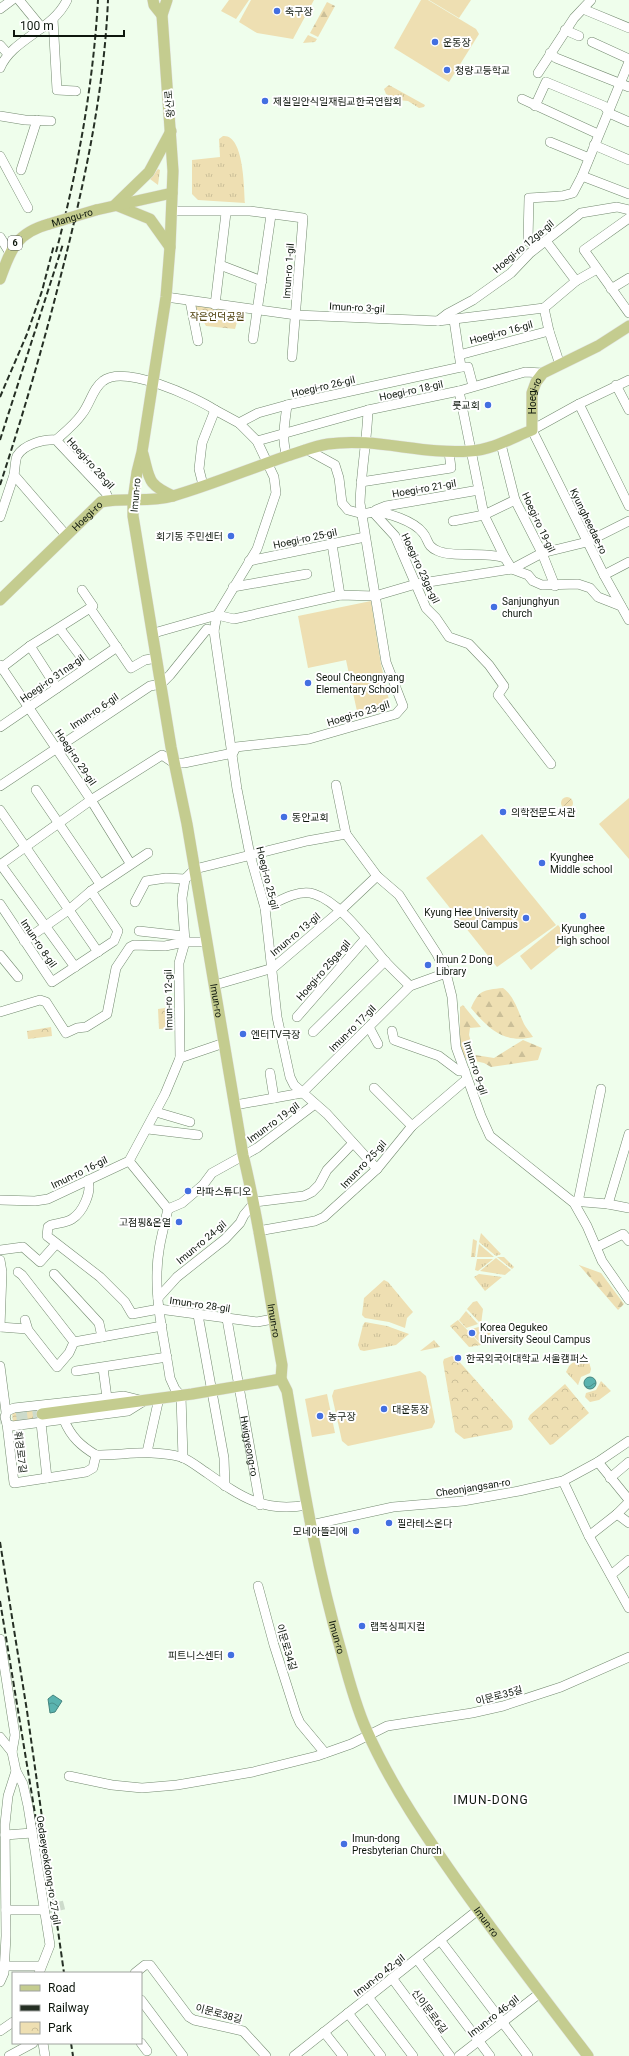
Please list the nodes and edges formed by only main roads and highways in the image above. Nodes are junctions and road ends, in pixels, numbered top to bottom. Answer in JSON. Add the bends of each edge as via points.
{"nodes":[{"id":1,"x":153,"y":0,"type":"edge"},
{"id":2,"x":167,"y":0,"type":"edge"},
{"id":3,"x":162,"y":15,"type":"junction"},
{"id":4,"x":171,"y":130,"type":"junction"},
{"id":5,"x":172,"y":193,"type":"junction"},
{"id":6,"x":115,"y":205,"type":"junction"},
{"id":7,"x":170,"y":247,"type":"junction"},
{"id":8,"x":0,"y":279,"type":"edge"},
{"id":9,"x":629,"y":326,"type":"edge"},
{"id":10,"x":142,"y":452,"type":"junction"},
{"id":11,"x":173,"y":496,"type":"junction"},
{"id":12,"x":133,"y":500,"type":"junction"},
{"id":13,"x":0,"y":600,"type":"edge"},
{"id":14,"x":282,"y":1379,"type":"junction"},
{"id":15,"x":42,"y":1418,"type":"tunnel mouth"},
{"id":16,"x":588,"y":2056,"type":"edge"}],
"edges":[{"from":1,"to":3,"type":"main road"},
{"from":2,"to":3,"type":"main road"},
{"from":3,"to":4,"type":"main road","name":"왕산로"},
{"from":4,"to":5,"type":"main road","name":"왕산로"},
{"from":4,"to":6,"type":"main road","via":[[149,172]]},
{"from":5,"to":6,"type":"main road","name":"Mangu-ro","number":"6"},
{"from":5,"to":7,"type":"main road","name":"Imun-ro"},
{"from":6,"to":7,"type":"main road","via":[[150,218]]},
{"from":6,"to":8,"type":"main road","name":"Mangu-ro","number":"6","bridge":true,"via":[[36,228],[25,234],[10,253]]},
{"from":7,"to":10,"type":"main road","name":"Imun-ro","via":[[166,297]]},
{"from":9,"to":11,"type":"main road","name":"Hoegi-ro","via":[[598,346],[543,373],[532,393],[532,430],[501,444],[472,451],[449,452],[338,443],[306,449]]},
{"from":10,"to":11,"type":"main road","via":[[152,482]]},
{"from":10,"to":12,"type":"main road","name":"Imun-ro"},
{"from":11,"to":12,"type":"main road","name":"Hoegi-ro"},
{"from":12,"to":13,"type":"main road","name":"Hoegi-ro","via":[[109,500],[95,506]]},
{"from":12,"to":14,"type":"main road","name":"Imun-ro","via":[[133,516],[174,763],[195,869],[243,1155],[255,1202],[282,1365]]},
{"from":14,"to":15,"type":"main road"},
{"from":14,"to":16,"type":"main road","name":"Imun-ro","via":[[287,1391],[307,1505],[332,1622],[359,1711],[369,1735],[421,1828],[478,1910]]}]}
